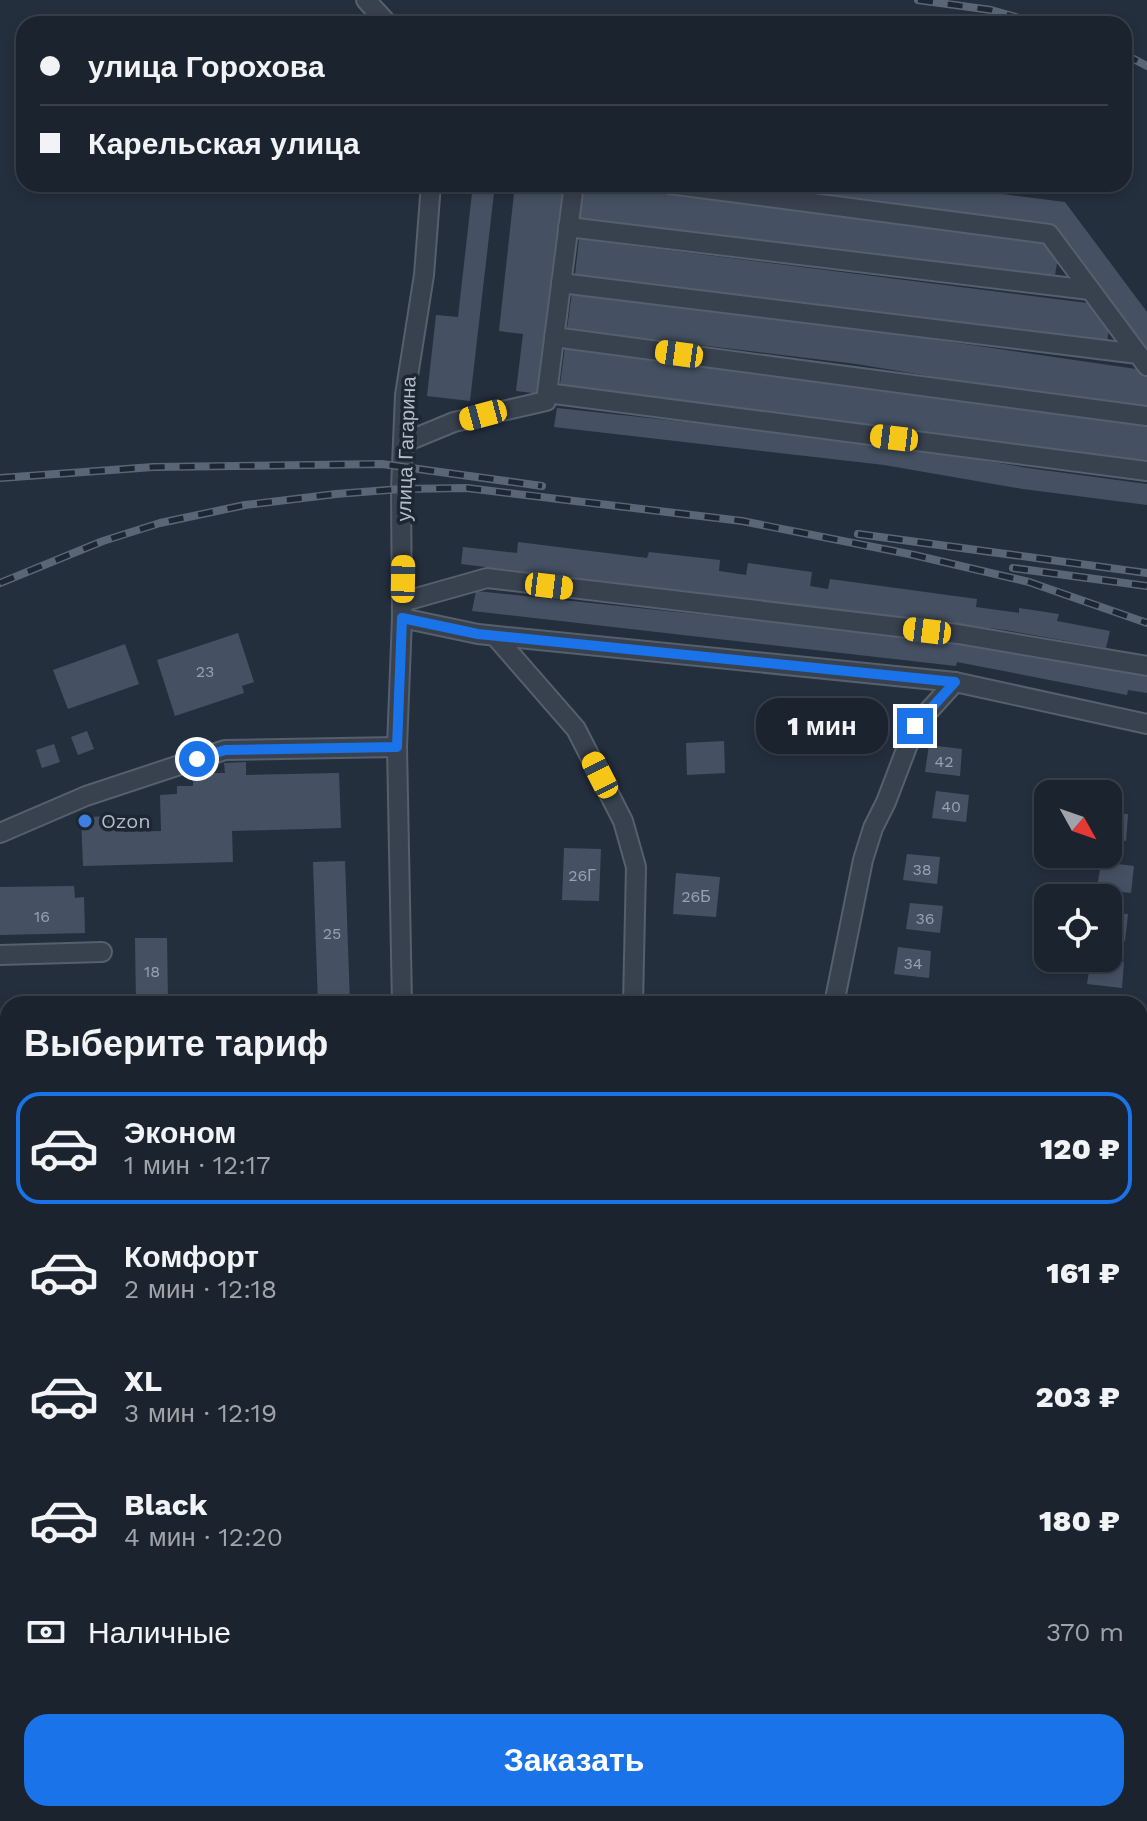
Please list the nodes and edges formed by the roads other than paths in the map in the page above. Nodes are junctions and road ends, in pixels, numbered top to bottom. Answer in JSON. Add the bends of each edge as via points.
{"nodes":[{"id":1,"x":366,"y":0,"type":"edge"},
{"id":2,"x":381,"y":16,"type":"edge"},
{"id":3,"x":430,"y":192,"type":"edge"},
{"id":4,"x":573,"y":192,"type":"edge"},
{"id":5,"x":730,"y":192,"type":"edge"},
{"id":6,"x":568,"y":227,"type":"junction"},
{"id":7,"x":561,"y":283,"type":"junction"},
{"id":8,"x":1090,"y":290,"type":"junction"},
{"id":9,"x":554,"y":337,"type":"junction"},
{"id":10,"x":1142,"y":360,"type":"edge"},
{"id":11,"x":547,"y":393,"type":"junction"},
{"id":12,"x":1147,"y":416,"type":"edge"},
{"id":13,"x":403,"y":443,"type":"junction"},
{"id":14,"x":1147,"y":471,"type":"edge"},
{"id":15,"x":402,"y":610,"type":"junction"},
{"id":16,"x":495,"y":636,"type":"junction"},
{"id":17,"x":1147,"y":666,"type":"edge"},
{"id":18,"x":955,"y":682,"type":"junction"},
{"id":19,"x":1147,"y":724,"type":"edge"},
{"id":20,"x":397,"y":747,"type":"junction"},
{"id":21,"x":0,"y":833,"type":"edge"},
{"id":22,"x":102,"y":952,"type":"dead end"},
{"id":23,"x":0,"y":955,"type":"edge"},
{"id":24,"x":402,"y":996,"type":"edge"},
{"id":25,"x":633,"y":996,"type":"edge"},
{"id":26,"x":836,"y":996,"type":"edge"}],
"edges":[{"from":1,"to":2,"type":"street"},
{"from":3,"to":13,"type":"street","name":"улица Гагарина"},
{"from":4,"to":6,"type":"street"},
{"from":5,"to":8,"type":"street","via":[[1049,234]]},
{"from":6,"to":7,"type":"street"},
{"from":6,"to":8,"type":"street"},
{"from":7,"to":9,"type":"street"},
{"from":7,"to":10,"type":"street"},
{"from":8,"to":10,"type":"street"},
{"from":9,"to":11,"type":"street"},
{"from":9,"to":12,"type":"street"},
{"from":11,"to":13,"type":"street","via":[[546,401],[454,422]]},
{"from":11,"to":14,"type":"street"},
{"from":13,"to":15,"type":"street","name":"улица Гагарина"},
{"from":15,"to":16,"type":"street"},
{"from":15,"to":17,"type":"street","via":[[487,578],[958,634]]},
{"from":15,"to":20,"type":"street","name":"улица Гагарина"},
{"from":16,"to":18,"type":"street"},
{"from":16,"to":25,"type":"street","via":[[576,729],[623,821],[636,867]]},
{"from":18,"to":19,"type":"street"},
{"from":18,"to":26,"type":"street","via":[[915,726],[873,828]]},
{"from":20,"to":21,"type":"street","via":[[225,750],[86,796]]},
{"from":20,"to":24,"type":"street","name":"улица Гагарина"},
{"from":22,"to":23,"type":"street"}]}
